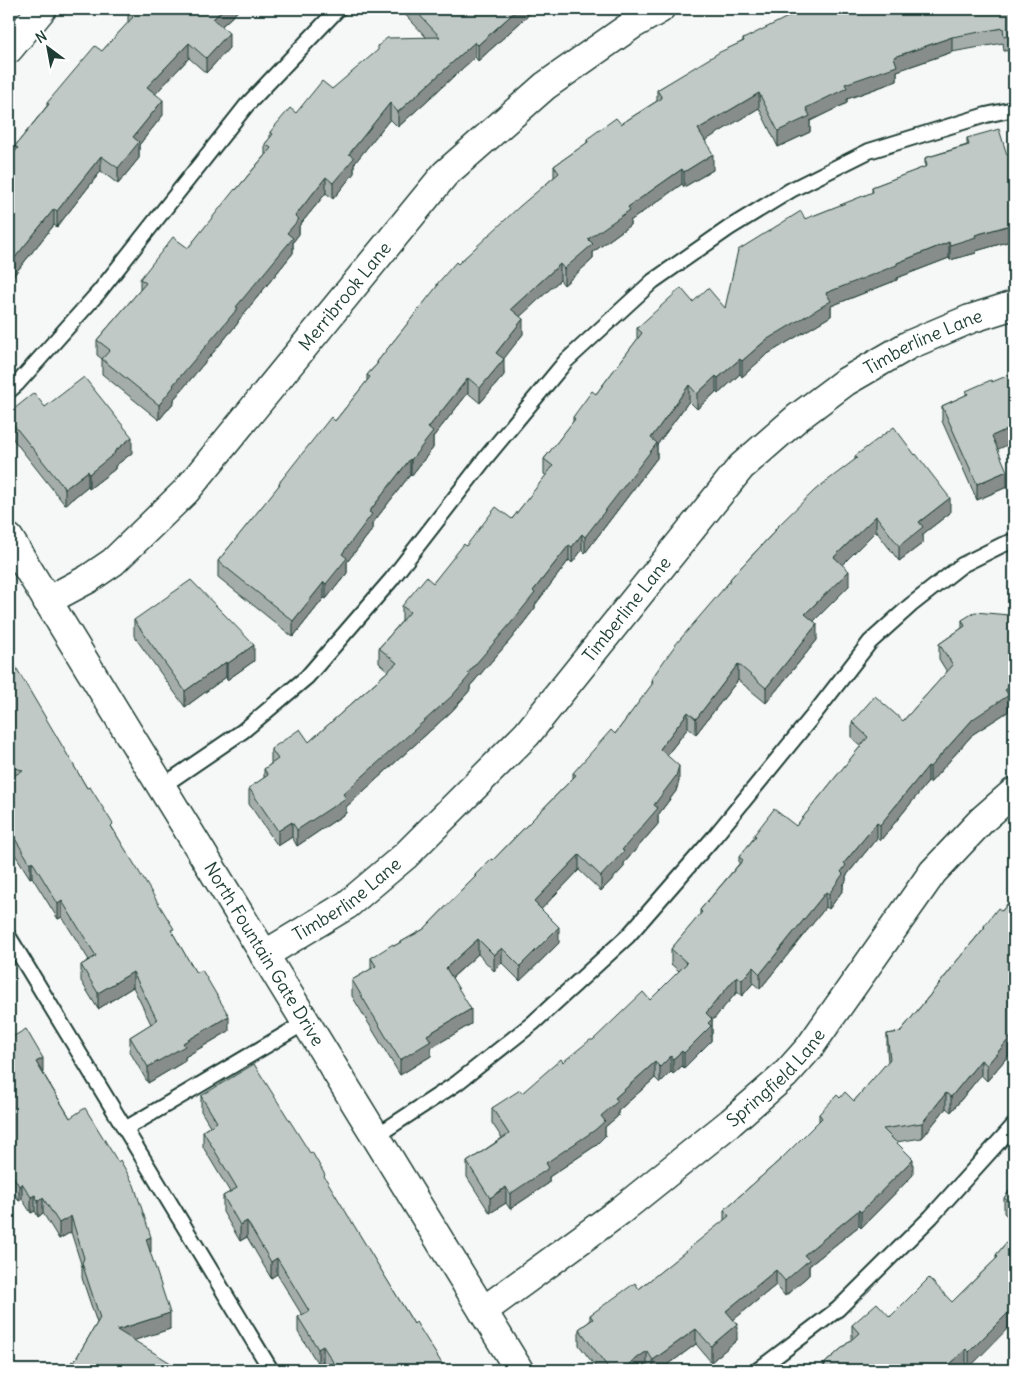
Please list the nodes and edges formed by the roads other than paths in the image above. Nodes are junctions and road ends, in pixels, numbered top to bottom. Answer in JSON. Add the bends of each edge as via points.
{"nodes":[{"id":1,"x":42,"y":9,"type":"edge"},
{"id":2,"x":338,"y":9,"type":"edge"},
{"id":3,"x":660,"y":9,"type":"edge"},
{"id":4,"x":9,"y":49,"type":"edge"},
{"id":5,"x":1014,"y":109,"type":"edge"},
{"id":6,"x":1014,"y":305,"type":"edge"},
{"id":7,"x":9,"y":391,"type":"edge"},
{"id":8,"x":9,"y":538,"type":"edge"},
{"id":9,"x":1014,"y":541,"type":"edge"},
{"id":10,"x":47,"y":601,"type":"junction"},
{"id":11,"x":161,"y":787,"type":"junction"},
{"id":12,"x":1014,"y":792,"type":"edge"},
{"id":13,"x":9,"y":937,"type":"edge"},
{"id":14,"x":264,"y":954,"type":"junction"},
{"id":15,"x":306,"y":1022,"type":"junction"},
{"id":16,"x":1014,"y":1125,"type":"edge"},
{"id":17,"x":125,"y":1129,"type":"junction"},
{"id":18,"x":376,"y":1136,"type":"junction"},
{"id":19,"x":483,"y":1311,"type":"junction"},
{"id":20,"x":271,"y":1370,"type":"edge"},
{"id":21,"x":519,"y":1370,"type":"edge"},
{"id":22,"x":758,"y":1370,"type":"edge"}],
"edges":[{"from":1,"to":4,"type":"street"},
{"from":2,"to":7,"type":"lane","via":[[246,106],[99,292]]},
{"from":3,"to":10,"type":"street","name":"Merribrook Lane","via":[[545,86],[445,174],[186,491],[113,562]]},
{"from":5,"to":11,"type":"lane","via":[[986,114],[869,151],[791,190],[653,281],[566,361],[391,580],[307,677],[243,731]]},
{"from":6,"to":14,"type":"street","name":"Timberline Lane","via":[[970,319],[910,345],[845,382],[797,418],[742,467],[527,734],[405,856],[347,905]]},
{"from":8,"to":10,"type":"street","name":"North Fountain Gate Drive"},
{"from":9,"to":18,"type":"lane","via":[[962,565],[910,605],[870,642],[721,828],[628,936],[533,1023],[457,1083]]},
{"from":10,"to":11,"type":"street","name":"North Fountain Gate Drive"},
{"from":11,"to":14,"type":"street","name":"North Fountain Gate Drive"},
{"from":12,"to":19,"type":"street","name":"Springfield Lane","via":[[982,820],[933,872],[809,1048],[785,1075],[732,1122],[620,1210]]},
{"from":13,"to":17,"type":"lane"},
{"from":14,"to":15,"type":"street","name":"North Fountain Gate Drive"},
{"from":15,"to":17,"type":"lane"},
{"from":15,"to":18,"type":"street","name":"North Fountain Gate Drive"},
{"from":16,"to":22,"type":"lane","via":[[931,1217],[838,1309]]},
{"from":17,"to":20,"type":"lane"},
{"from":18,"to":19,"type":"street","name":"North Fountain Gate Drive"},
{"from":19,"to":21,"type":"street","name":"North Fountain Gate Drive"}]}
